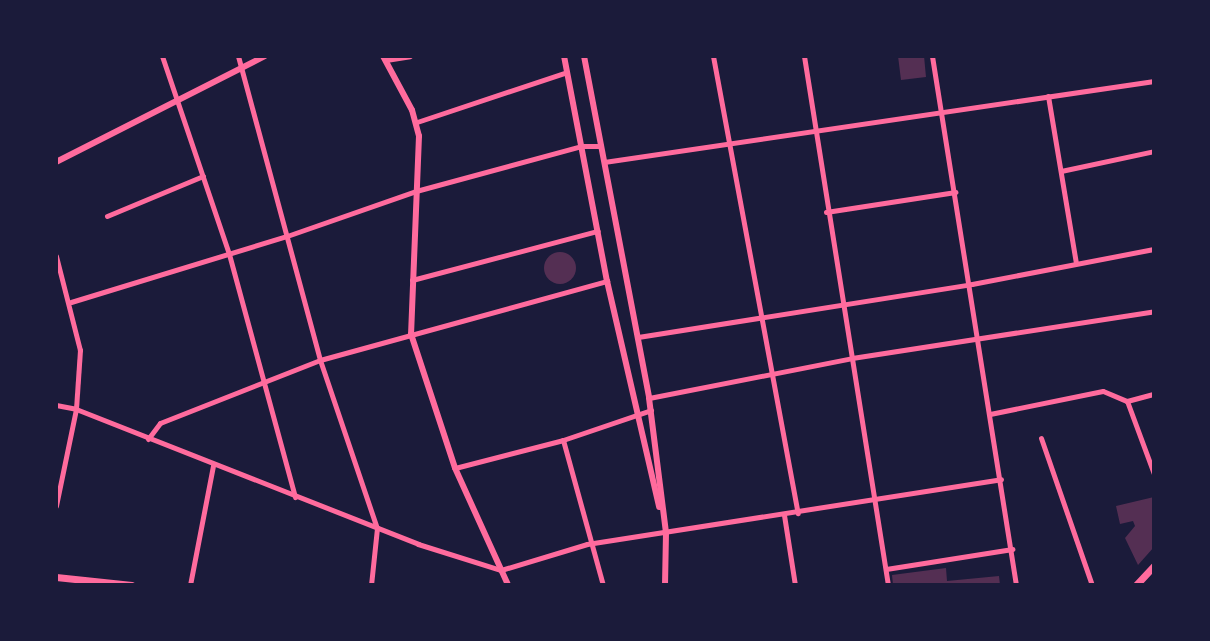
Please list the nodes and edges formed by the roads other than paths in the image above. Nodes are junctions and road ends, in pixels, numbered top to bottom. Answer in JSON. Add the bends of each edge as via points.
{"nodes":[{"id":1,"x":162,"y":56,"type":"edge"},
{"id":2,"x":238,"y":56,"type":"edge"},
{"id":3,"x":264,"y":56,"type":"edge"},
{"id":4,"x":410,"y":56,"type":"edge"},
{"id":5,"x":564,"y":56,"type":"edge"},
{"id":6,"x":584,"y":56,"type":"edge"},
{"id":7,"x":713,"y":56,"type":"edge"},
{"id":8,"x":804,"y":56,"type":"edge"},
{"id":9,"x":932,"y":56,"type":"edge"},
{"id":10,"x":385,"y":58,"type":"edge"},
{"id":11,"x":242,"y":68,"type":"junction"},
{"id":12,"x":567,"y":72,"type":"junction"},
{"id":13,"x":1154,"y":81,"type":"edge"},
{"id":14,"x":1048,"y":96,"type":"junction"},
{"id":15,"x":175,"y":99,"type":"junction"},
{"id":16,"x":941,"y":111,"type":"junction"},
{"id":17,"x":417,"y":122,"type":"junction"},
{"id":18,"x":815,"y":128,"type":"junction"},
{"id":19,"x":730,"y":141,"type":"junction"},
{"id":20,"x":582,"y":146,"type":"junction"},
{"id":21,"x":601,"y":146,"type":"junction"},
{"id":22,"x":1154,"y":151,"type":"edge"},
{"id":23,"x":56,"y":162,"type":"edge"},
{"id":24,"x":604,"y":162,"type":"junction"},
{"id":25,"x":1061,"y":171,"type":"junction"},
{"id":26,"x":203,"y":176,"type":"junction"},
{"id":27,"x":416,"y":191,"type":"junction"},
{"id":28,"x":955,"y":192,"type":"junction"},
{"id":29,"x":826,"y":212,"type":"junction"},
{"id":30,"x":107,"y":216,"type":"dead end"},
{"id":31,"x":598,"y":231,"type":"junction"},
{"id":32,"x":287,"y":236,"type":"junction"},
{"id":33,"x":1154,"y":249,"type":"edge"},
{"id":34,"x":229,"y":254,"type":"junction"},
{"id":35,"x":56,"y":256,"type":"edge"},
{"id":36,"x":1076,"y":263,"type":"junction"},
{"id":37,"x":412,"y":280,"type":"junction"},
{"id":38,"x":607,"y":281,"type":"junction"},
{"id":39,"x":972,"y":284,"type":"junction"},
{"id":40,"x":71,"y":302,"type":"junction"},
{"id":41,"x":843,"y":302,"type":"junction"},
{"id":42,"x":1154,"y":311,"type":"edge"},
{"id":43,"x":763,"y":318,"type":"junction"},
{"id":44,"x":411,"y":334,"type":"junction"},
{"id":45,"x":638,"y":337,"type":"junction"},
{"id":46,"x":980,"y":340,"type":"junction"},
{"id":47,"x":852,"y":358,"type":"junction"},
{"id":48,"x":320,"y":360,"type":"junction"},
{"id":49,"x":775,"y":376,"type":"junction"},
{"id":50,"x":264,"y":384,"type":"junction"},
{"id":51,"x":1154,"y":394,"type":"edge"},
{"id":52,"x":649,"y":398,"type":"junction"},
{"id":53,"x":1127,"y":401,"type":"junction"},
{"id":54,"x":56,"y":405,"type":"edge"},
{"id":55,"x":76,"y":409,"type":"junction"},
{"id":56,"x":651,"y":410,"type":"junction"},
{"id":57,"x":635,"y":414,"type":"junction"},
{"id":58,"x":990,"y":414,"type":"junction"},
{"id":59,"x":1041,"y":438,"type":"dead end"},
{"id":60,"x":148,"y":439,"type":"junction"},
{"id":61,"x":564,"y":440,"type":"junction"},
{"id":62,"x":213,"y":465,"type":"junction"},
{"id":63,"x":455,"y":468,"type":"junction"},
{"id":64,"x":1154,"y":474,"type":"edge"},
{"id":65,"x":1001,"y":478,"type":"junction"},
{"id":66,"x":295,"y":496,"type":"junction"},
{"id":67,"x":875,"y":496,"type":"junction"},
{"id":68,"x":56,"y":506,"type":"edge"},
{"id":69,"x":798,"y":513,"type":"junction"},
{"id":70,"x":784,"y":515,"type":"junction"},
{"id":71,"x":377,"y":528,"type":"junction"},
{"id":72,"x":666,"y":533,"type":"junction"},
{"id":73,"x":590,"y":544,"type":"junction"},
{"id":74,"x":1012,"y":549,"type":"junction"},
{"id":75,"x":1154,"y":566,"type":"edge"},
{"id":76,"x":886,"y":569,"type":"junction"},
{"id":77,"x":501,"y":570,"type":"junction"},
{"id":78,"x":56,"y":577,"type":"edge"},
{"id":79,"x":132,"y":585,"type":"edge"},
{"id":80,"x":190,"y":585,"type":"edge"},
{"id":81,"x":371,"y":585,"type":"edge"},
{"id":82,"x":508,"y":585,"type":"edge"},
{"id":83,"x":603,"y":585,"type":"edge"},
{"id":84,"x":665,"y":585,"type":"edge"},
{"id":85,"x":795,"y":585,"type":"edge"},
{"id":86,"x":888,"y":585,"type":"edge"},
{"id":87,"x":1016,"y":585,"type":"edge"},
{"id":88,"x":1092,"y":585,"type":"edge"},
{"id":89,"x":1136,"y":585,"type":"edge"}],
"edges":[{"from":1,"to":15,"type":"street"},
{"from":2,"to":11,"type":"street"},
{"from":3,"to":11,"type":"street"},
{"from":4,"to":10,"type":"street"},
{"from":5,"to":12,"type":"street"},
{"from":6,"to":21,"type":"street"},
{"from":7,"to":19,"type":"street"},
{"from":8,"to":18,"type":"street"},
{"from":9,"to":16,"type":"street"},
{"from":10,"to":17,"type":"street"},
{"from":11,"to":15,"type":"street"},
{"from":11,"to":32,"type":"street"},
{"from":12,"to":17,"type":"street"},
{"from":12,"to":20,"type":"street"},
{"from":13,"to":14,"type":"street"},
{"from":14,"to":16,"type":"street"},
{"from":14,"to":25,"type":"street"},
{"from":15,"to":23,"type":"street"},
{"from":15,"to":26,"type":"street"},
{"from":16,"to":18,"type":"street"},
{"from":16,"to":28,"type":"street"},
{"from":17,"to":27,"type":"street"},
{"from":18,"to":19,"type":"street"},
{"from":18,"to":29,"type":"street"},
{"from":19,"to":24,"type":"street"},
{"from":19,"to":43,"type":"street"},
{"from":20,"to":21,"type":"street"},
{"from":20,"to":27,"type":"street"},
{"from":20,"to":31,"type":"street"},
{"from":21,"to":24,"type":"street"},
{"from":22,"to":25,"type":"street"},
{"from":24,"to":45,"type":"street"},
{"from":25,"to":36,"type":"street"},
{"from":26,"to":30,"type":"street"},
{"from":26,"to":34,"type":"street"},
{"from":27,"to":32,"type":"street"},
{"from":27,"to":37,"type":"street"},
{"from":28,"to":29,"type":"street"},
{"from":28,"to":39,"type":"street"},
{"from":29,"to":41,"type":"street"},
{"from":31,"to":37,"type":"street"},
{"from":31,"to":38,"type":"street"},
{"from":32,"to":34,"type":"street"},
{"from":32,"to":48,"type":"street"},
{"from":33,"to":36,"type":"street"},
{"from":34,"to":40,"type":"street"},
{"from":34,"to":50,"type":"street"},
{"from":35,"to":40,"type":"street"},
{"from":36,"to":39,"type":"street"},
{"from":37,"to":44,"type":"street"},
{"from":38,"to":44,"type":"street"},
{"from":38,"to":57,"type":"street"},
{"from":39,"to":41,"type":"street"},
{"from":39,"to":46,"type":"street"},
{"from":40,"to":55,"type":"street","via":[[80,350]]},
{"from":41,"to":43,"type":"street"},
{"from":41,"to":47,"type":"street"},
{"from":42,"to":46,"type":"street"},
{"from":43,"to":45,"type":"street"},
{"from":43,"to":49,"type":"street"},
{"from":44,"to":48,"type":"street"},
{"from":44,"to":63,"type":"street"},
{"from":45,"to":52,"type":"street"},
{"from":46,"to":47,"type":"street"},
{"from":46,"to":58,"type":"street"},
{"from":47,"to":49,"type":"street"},
{"from":47,"to":67,"type":"street"},
{"from":48,"to":50,"type":"street"},
{"from":48,"to":71,"type":"street"},
{"from":49,"to":52,"type":"street"},
{"from":49,"to":69,"type":"street"},
{"from":50,"to":60,"type":"street","via":[[160,423]]},
{"from":50,"to":66,"type":"street"},
{"from":51,"to":53,"type":"street"},
{"from":52,"to":56,"type":"street"},
{"from":53,"to":58,"type":"street","via":[[1103,391]]},
{"from":53,"to":64,"type":"street"},
{"from":54,"to":55,"type":"street"},
{"from":55,"to":60,"type":"street"},
{"from":55,"to":68,"type":"street"},
{"from":56,"to":57,"type":"street"},
{"from":56,"to":72,"type":"street"},
{"from":57,"to":61,"type":"street"},
{"from":57,"to":72,"type":"street"},
{"from":58,"to":65,"type":"street"},
{"from":59,"to":88,"type":"street"},
{"from":60,"to":62,"type":"street"},
{"from":61,"to":63,"type":"street"},
{"from":61,"to":73,"type":"street"},
{"from":62,"to":66,"type":"street"},
{"from":62,"to":80,"type":"street"},
{"from":63,"to":77,"type":"street"},
{"from":65,"to":67,"type":"street"},
{"from":65,"to":74,"type":"street"},
{"from":66,"to":71,"type":"street"},
{"from":67,"to":69,"type":"street"},
{"from":67,"to":76,"type":"street"},
{"from":69,"to":70,"type":"street"},
{"from":70,"to":72,"type":"street"},
{"from":70,"to":85,"type":"street"},
{"from":71,"to":77,"type":"street"},
{"from":71,"to":81,"type":"street"},
{"from":72,"to":73,"type":"street"},
{"from":72,"to":84,"type":"street"},
{"from":73,"to":77,"type":"street"},
{"from":73,"to":83,"type":"street"},
{"from":74,"to":76,"type":"street"},
{"from":74,"to":87,"type":"street"},
{"from":75,"to":89,"type":"main road"},
{"from":76,"to":86,"type":"street"},
{"from":77,"to":82,"type":"street"},
{"from":78,"to":79,"type":"main road"}]}
